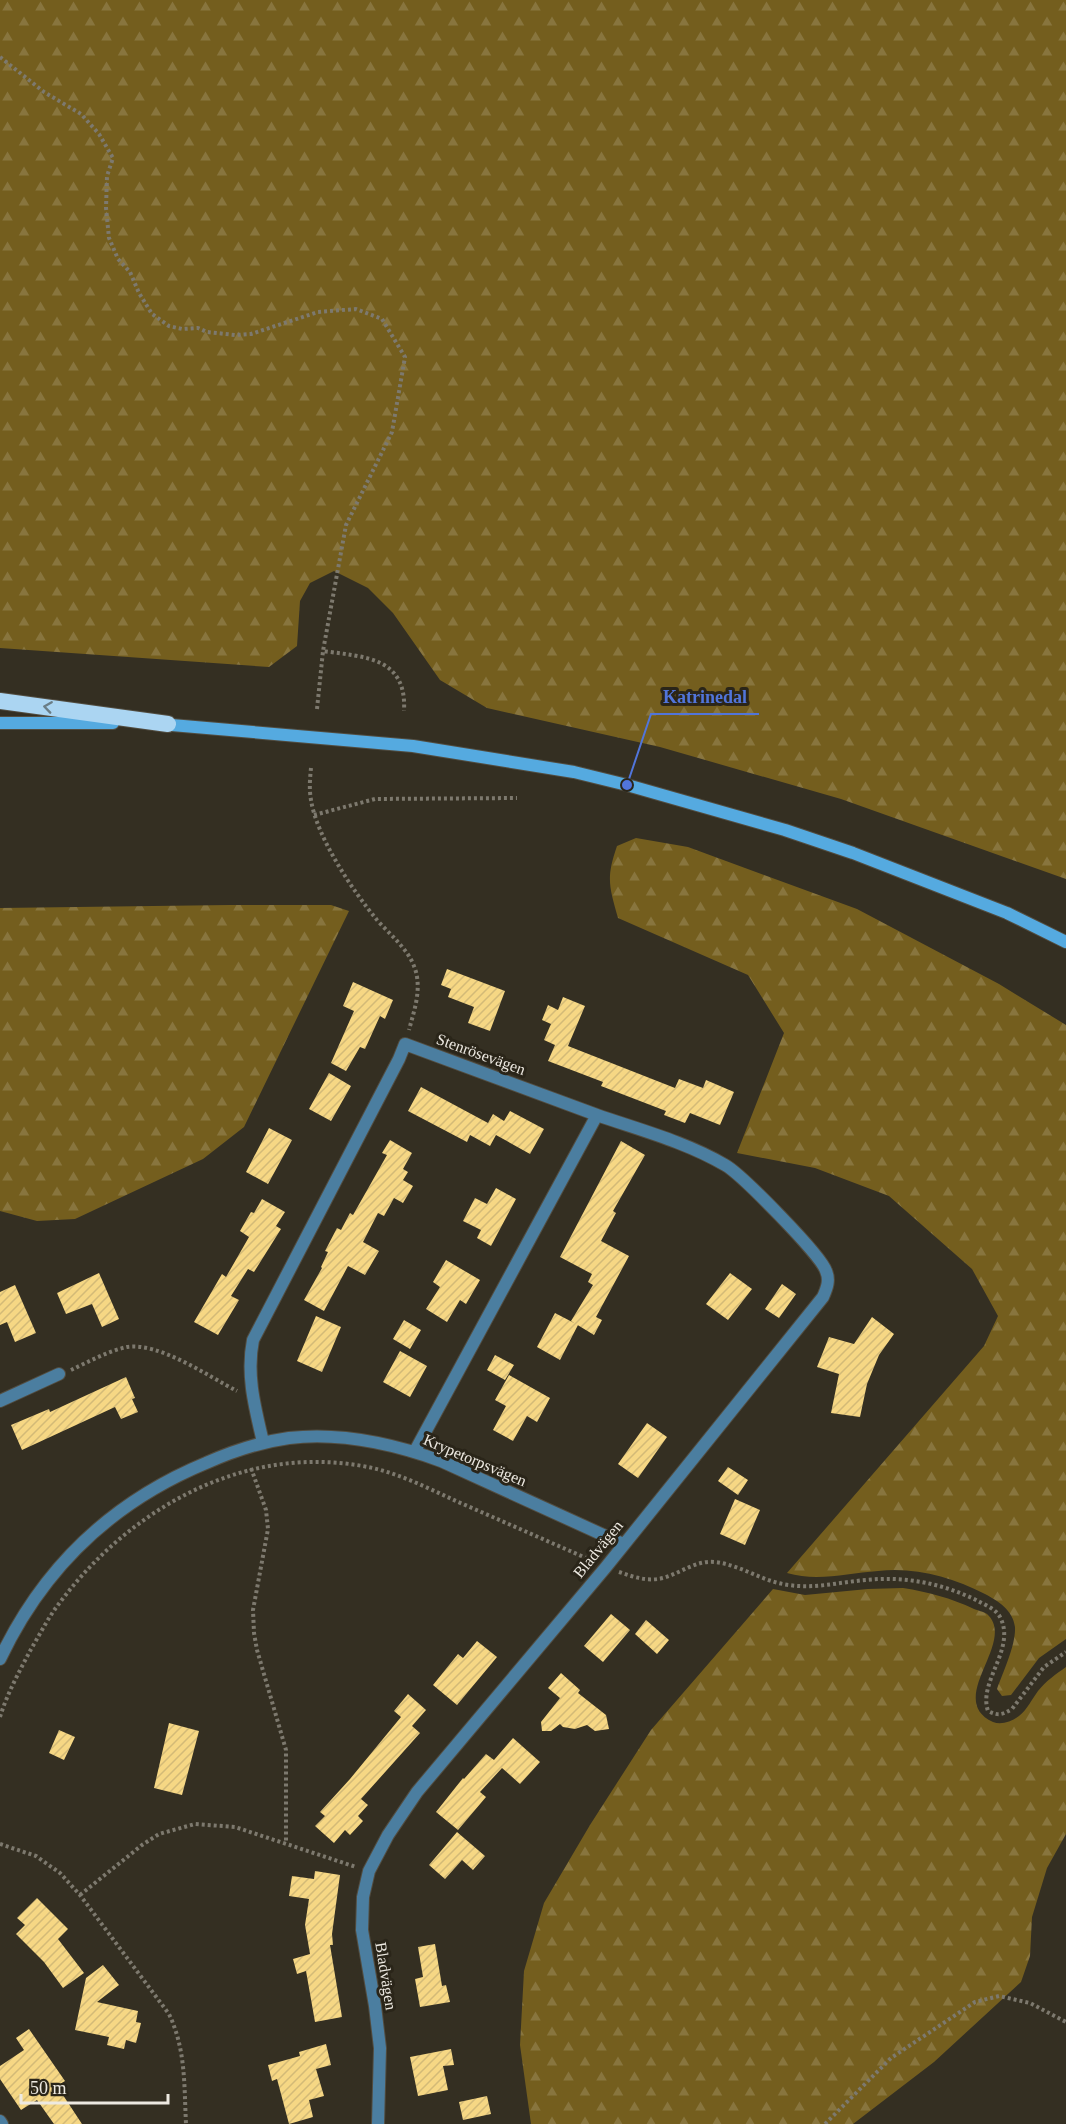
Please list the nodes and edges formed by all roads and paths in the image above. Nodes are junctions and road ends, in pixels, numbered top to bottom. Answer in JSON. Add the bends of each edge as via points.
{"nodes":[{"id":1,"x":0,"y":57,"type":"edge"},
{"id":2,"x":323,"y":651,"type":"junction"},
{"id":3,"x":0,"y":701,"type":"edge"},
{"id":4,"x":316,"y":709,"type":"dead end"},
{"id":5,"x":404,"y":711,"type":"dead end"},
{"id":6,"x":0,"y":723,"type":"edge"},
{"id":7,"x":168,"y":724,"type":"junction"},
{"id":8,"x":311,"y":768,"type":"dead end"},
{"id":9,"x":517,"y":798,"type":"dead end"},
{"id":10,"x":314,"y":815,"type":"junction"},
{"id":11,"x":1066,"y":942,"type":"edge"},
{"id":12,"x":405,"y":1044,"type":"junction"},
{"id":13,"x":597,"y":1115,"type":"junction"},
{"id":14,"x":59,"y":1374,"type":"joint"},
{"id":15,"x":254,"y":1400,"type":"junction"},
{"id":16,"x":0,"y":1401,"type":"edge"},
{"id":17,"x":263,"y":1442,"type":"junction"},
{"id":18,"x":247,"y":1448,"type":"junction"},
{"id":19,"x":416,"y":1451,"type":"junction"},
{"id":20,"x":251,"y":1469,"type":"junction"},
{"id":21,"x":623,"y":1544,"type":"junction"},
{"id":22,"x":606,"y":1567,"type":"junction"},
{"id":23,"x":1066,"y":1652,"type":"edge"},
{"id":24,"x":0,"y":1659,"type":"edge"},
{"id":25,"x":0,"y":1717,"type":"edge"},
{"id":26,"x":286,"y":1843,"type":"junction"},
{"id":27,"x":0,"y":1844,"type":"edge"},
{"id":28,"x":369,"y":1871,"type":"junction"},
{"id":29,"x":80,"y":1895,"type":"junction"},
{"id":30,"x":1066,"y":2022,"type":"edge"},
{"id":31,"x":186,"y":2124,"type":"edge"},
{"id":32,"x":378,"y":2124,"type":"edge"},
{"id":33,"x":825,"y":2124,"type":"edge"}],
"edges":[{"from":1,"to":2,"type":"path","via":[[44,92],[81,114],[99,134],[113,158],[107,176],[109,238],[153,314],[169,326],[251,334],[318,312],[356,309],[382,319],[405,357],[392,432],[346,525]]},
{"from":2,"to":4,"type":"path"},
{"from":2,"to":5,"type":"path","via":[[381,662],[397,677],[405,694]]},
{"from":7,"to":3,"type":"highway","one_way":true},
{"from":6,"to":7,"type":"main road"},
{"from":7,"to":11,"type":"main road","via":[[413,746],[616,782],[854,853],[1007,913]]},
{"from":8,"to":10,"type":"path","via":[[309,785]]},
{"from":9,"to":10,"type":"path","via":[[375,799]]},
{"from":10,"to":12,"type":"path","via":[[347,879],[413,963],[417,1000]]},
{"from":12,"to":13,"type":"street","name":"Stenrösevägen"},
{"from":12,"to":15,"type":"street","via":[[253,1340],[249,1358]]},
{"from":13,"to":19,"type":"street"},
{"from":13,"to":21,"type":"street","name":"Bladvägen","via":[[701,1152],[728,1166],[821,1260],[828,1278],[824,1297]]},
{"from":14,"to":15,"type":"path","via":[[124,1348],[140,1346],[158,1349]]},
{"from":14,"to":16,"type":"street"},
{"from":15,"to":17,"type":"street"},
{"from":17,"to":18,"type":"street","name":"Krypetorpsvägen"},
{"from":17,"to":19,"type":"street","name":"Krypetorpsvägen","via":[[322,1437]]},
{"from":18,"to":20,"type":"path"},
{"from":18,"to":24,"type":"street","name":"Krypetorpsvägen","via":[[152,1489],[96,1529],[44,1586]]},
{"from":19,"to":21,"type":"street","name":"Krypetorpsvägen"},
{"from":20,"to":22,"type":"path","via":[[285,1462],[324,1461],[369,1467],[406,1479]]},
{"from":20,"to":25,"type":"path","via":[[168,1504],[127,1532],[101,1556],[45,1623]]},
{"from":20,"to":26,"type":"path","via":[[266,1510],[268,1528],[253,1610],[254,1633],[286,1750]]},
{"from":21,"to":22,"type":"street","name":"Bladvägen"},
{"from":22,"to":23,"type":"path","via":[[649,1580],[714,1562],[788,1585],[901,1578],[965,1594],[1001,1617],[1003,1648],[986,1703],[988,1711],[997,1715],[1011,1709],[1044,1667]]},
{"from":22,"to":28,"type":"street","name":"Bladvägen","via":[[417,1792]]},
{"from":26,"to":28,"type":"path"},
{"from":26,"to":29,"type":"path","via":[[235,1827],[195,1824],[178,1828],[142,1845]]},
{"from":27,"to":29,"type":"path","via":[[28,1852],[47,1863]]},
{"from":28,"to":32,"type":"street","name":"Bladvägen","via":[[362,1930],[380,2048]]},
{"from":29,"to":31,"type":"path","via":[[169,2014],[178,2033]]},
{"from":30,"to":33,"type":"path","via":[[1030,2003],[999,1996],[975,2002],[891,2058]]}]}
